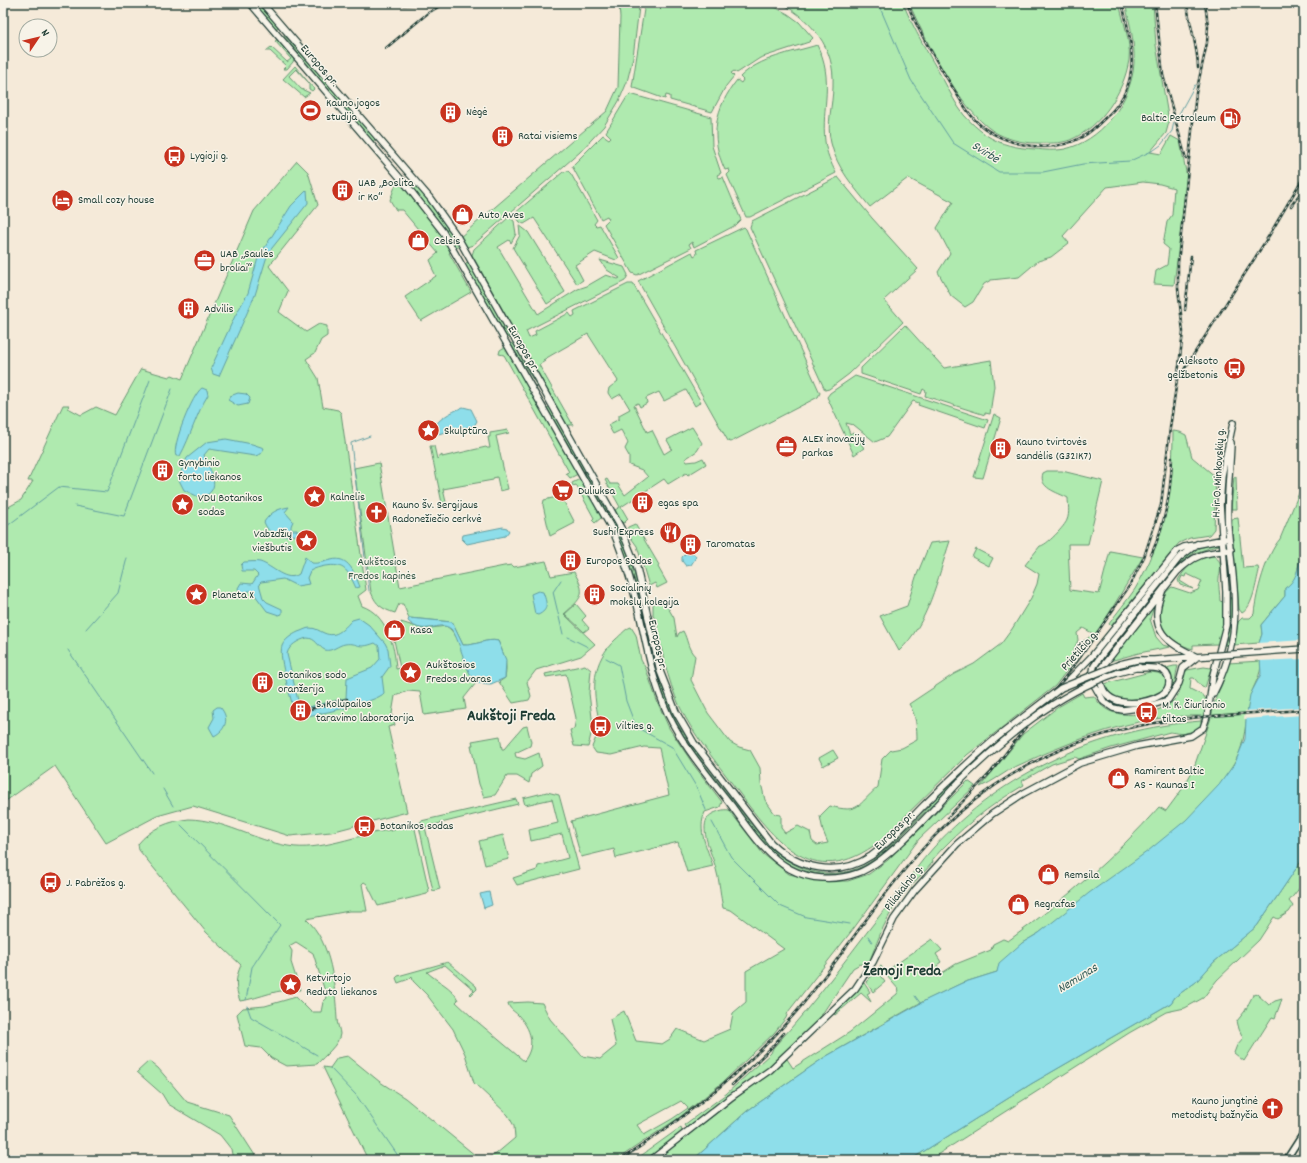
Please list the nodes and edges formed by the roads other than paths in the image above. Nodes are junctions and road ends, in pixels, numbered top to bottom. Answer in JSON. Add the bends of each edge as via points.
{"nodes":[{"id":1,"x":250,"y":3,"type":"edge"},
{"id":2,"x":262,"y":3,"type":"edge"},
{"id":3,"x":276,"y":34,"type":"junction"},
{"id":4,"x":288,"y":34,"type":"junction"},
{"id":5,"x":381,"y":141,"type":"junction"},
{"id":6,"x":374,"y":147,"type":"junction"},
{"id":7,"x":415,"y":180,"type":"junction"},
{"id":8,"x":407,"y":186,"type":"junction"},
{"id":9,"x":468,"y":255,"type":"junction"},
{"id":10,"x":460,"y":260,"type":"junction"},
{"id":11,"x":515,"y":338,"type":"junction"},
{"id":12,"x":507,"y":343,"type":"junction"},
{"id":13,"x":536,"y":394,"type":"junction"},
{"id":14,"x":547,"y":394,"type":"junction"},
{"id":15,"x":1230,"y":539,"type":"junction"},
{"id":16,"x":1222,"y":540,"type":"junction"},
{"id":17,"x":1197,"y":544,"type":"junction"},
{"id":18,"x":1231,"y":550,"type":"junction"},
{"id":19,"x":1223,"y":551,"type":"junction"},
{"id":20,"x":1164,"y":588,"type":"junction"},
{"id":21,"x":1304,"y":650,"type":"edge"},
{"id":22,"x":1197,"y":656,"type":"junction"},
{"id":23,"x":1154,"y":660,"type":"junction"},
{"id":24,"x":1137,"y":668,"type":"junction"},
{"id":25,"x":1061,"y":688,"type":"junction"},
{"id":26,"x":1212,"y":696,"type":"junction"},
{"id":27,"x":1304,"y":1132,"type":"edge"},
{"id":28,"x":651,"y":1160,"type":"edge"},
{"id":29,"x":1286,"y":1160,"type":"edge"}],
"edges":[{"from":1,"to":3,"type":"main road","name":"Europos pr."},
{"from":2,"to":4,"type":"main road","name":"Europos pr."},
{"from":3,"to":4,"type":"main road","via":[[280,31]]},
{"from":3,"to":6,"type":"main road","name":"Europos pr."},
{"from":4,"to":5,"type":"main road","name":"Europos pr."},
{"from":5,"to":6,"type":"main road"},
{"from":5,"to":7,"type":"main road","name":"Europos pr."},
{"from":6,"to":8,"type":"main road","name":"Europos pr."},
{"from":7,"to":8,"type":"main road"},
{"from":7,"to":9,"type":"main road","name":"Europos pr.","via":[[446,220]]},
{"from":8,"to":10,"type":"main road","name":"Europos pr."},
{"from":9,"to":10,"type":"main road"},
{"from":9,"to":11,"type":"main road","name":"Europos pr."},
{"from":10,"to":12,"type":"main road","name":"Europos pr."},
{"from":11,"to":12,"type":"main road"},
{"from":11,"to":14,"type":"main road","name":"Europos pr."},
{"from":12,"to":13,"type":"main road","name":"Europos pr."},
{"from":13,"to":14,"type":"main road"},
{"from":13,"to":24,"type":"main road","name":"Europos pr.","bridge":true,"via":[[620,547],[639,613],[650,665],[669,717],[697,761],[772,855],[790,869],[809,876],[829,878],[858,873],[883,858],[993,751],[1048,708],[1085,686]]},
{"from":14,"to":25,"type":"main road","name":"Europos pr.","bridge":true,"via":[[606,498],[631,551],[642,587],[660,671],[676,712],[694,743],[764,834],[782,852],[799,862],[814,868],[837,868],[862,861],[881,848],[966,763]]},
{"from":15,"to":16,"type":"main road","name":"Prietilčio g."},
{"from":15,"to":16,"type":"main road","name":"H. ir O. Minkovskių g.","via":[[1227,501],[1233,423],[1222,475]]},
{"from":15,"to":18,"type":"main road","name":"H. ir O. Minkovskių g."},
{"from":16,"to":17,"type":"main road","name":"Prietilčio g."},
{"from":16,"to":19,"type":"main road","name":"H. ir O. Minkovskių g."},
{"from":17,"to":22,"type":"main road","via":[[1179,558],[1103,653],[1094,666],[1093,683],[1100,698],[1113,708],[1132,709],[1164,702],[1175,692],[1183,668]]},
{"from":17,"to":25,"type":"main road","name":"Prietilčio g.","via":[[1184,546],[1173,555],[1115,629]]},
{"from":18,"to":19,"type":"main road"},
{"from":18,"to":26,"type":"main road","name":"H. ir O. Minkovskių g.","via":[[1236,605],[1235,627],[1221,678]]},
{"from":19,"to":20,"type":"main road","via":[[1208,552],[1194,557]]},
{"from":19,"to":26,"type":"main road","name":"H. ir O. Minkovskių g.","via":[[1227,612],[1223,642],[1213,675]]},
{"from":20,"to":22,"type":"main road","via":[[1157,605],[1159,627],[1169,642]]},
{"from":20,"to":24,"type":"main road","via":[[1102,667],[1101,683],[1108,695],[1118,701],[1132,702],[1154,698],[1165,692],[1170,684],[1164,671]]},
{"from":21,"to":22,"type":"main road","bridge":true},
{"from":22,"to":23,"type":"main road"},
{"from":23,"to":24,"type":"main road"},
{"from":23,"to":25,"type":"main road","name":"Europos pr.","bridge":true,"via":[[1120,664]]},
{"from":26,"to":28,"type":"main road","name":"Piliakalnio g.","via":[[1205,724],[1197,734],[1137,746],[1080,763],[1024,793],[977,826],[947,854],[915,890],[894,919],[873,962],[855,989],[770,1070]]},
{"from":27,"to":29,"type":"main road"}]}
